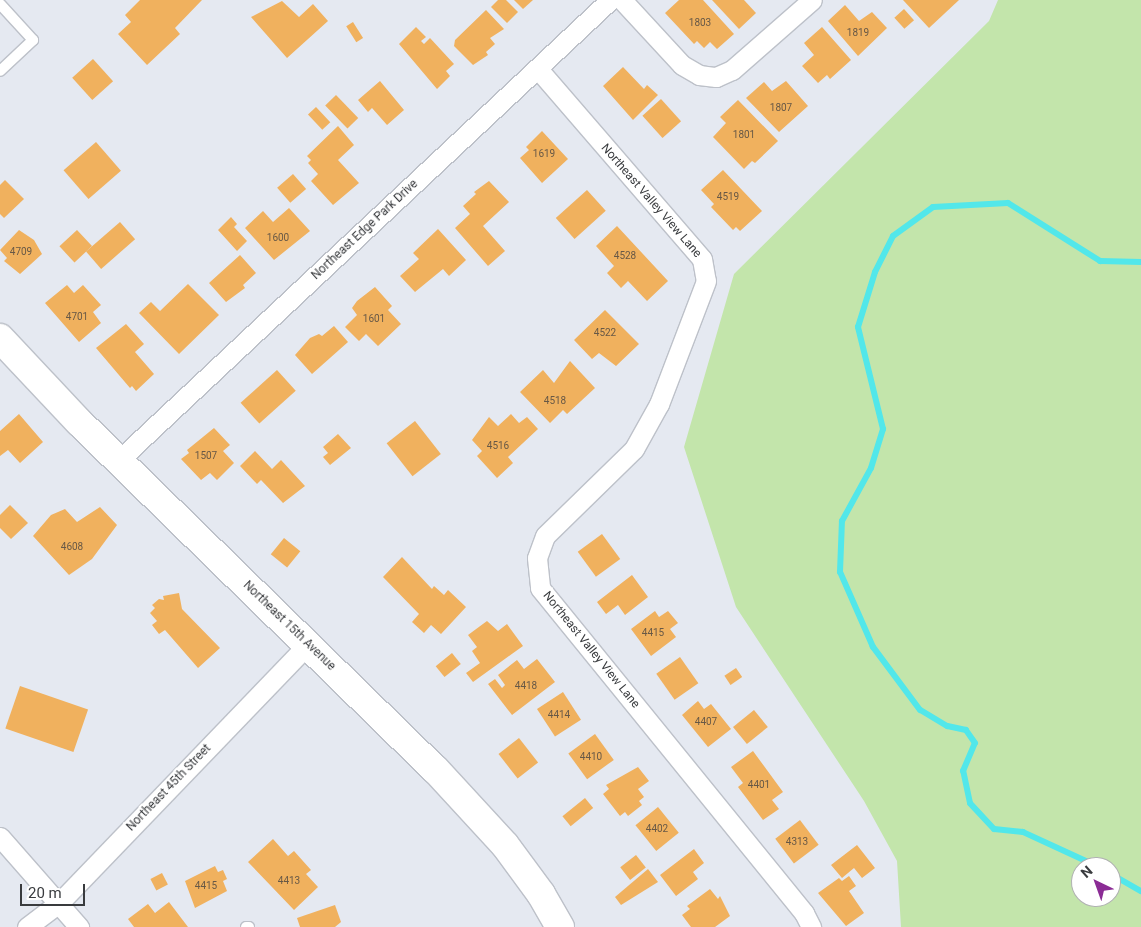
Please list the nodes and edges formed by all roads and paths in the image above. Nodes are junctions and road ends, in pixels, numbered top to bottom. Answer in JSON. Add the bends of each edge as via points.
{"nodes":[{"id":1,"x":610,"y":0,"type":"edge"},
{"id":2,"x":622,"y":0,"type":"edge"},
{"id":3,"x":812,"y":0,"type":"edge"},
{"id":4,"x":0,"y":4,"type":"edge"},
{"id":5,"x":538,"y":70,"type":"junction"},
{"id":6,"x":0,"y":71,"type":"edge"},
{"id":7,"x":0,"y":338,"type":"edge"},
{"id":8,"x":120,"y":459,"type":"junction"},
{"id":9,"x":308,"y":645,"type":"junction"},
{"id":10,"x":0,"y":837,"type":"edge"},
{"id":11,"x":59,"y":903,"type":"junction"},
{"id":12,"x":27,"y":927,"type":"edge"},
{"id":13,"x":79,"y":927,"type":"edge"},
{"id":14,"x":560,"y":927,"type":"edge"},
{"id":15,"x":811,"y":927,"type":"edge"}],
"edges":[{"from":1,"to":5,"type":"street","name":"Northeast Edge Park Drive"},
{"from":2,"to":3,"type":"street","via":[[682,65],[699,75],[716,77],[732,70]]},
{"from":4,"to":6,"type":"lane","via":[[33,40]]},
{"from":5,"to":8,"type":"street","name":"Northeast Edge Park Drive"},
{"from":5,"to":15,"type":"street","name":"Northeast Valley View Lane","via":[[702,259],[706,281],[659,404],[634,449],[545,536],[537,558],[540,588],[804,913]]},
{"from":7,"to":8,"type":"street","name":"Northeast 15th Avenue","via":[[79,422]]},
{"from":8,"to":9,"type":"street","name":"Northeast 15th Avenue"},
{"from":9,"to":11,"type":"street","name":"Northeast 45th Street"},
{"from":9,"to":14,"type":"street","name":"Northeast 15th Avenue","via":[[435,769],[505,845],[542,894]]},
{"from":10,"to":11,"type":"street"},
{"from":11,"to":12,"type":"street","name":"Northeast 45th Street"},
{"from":11,"to":13,"type":"street"}]}
